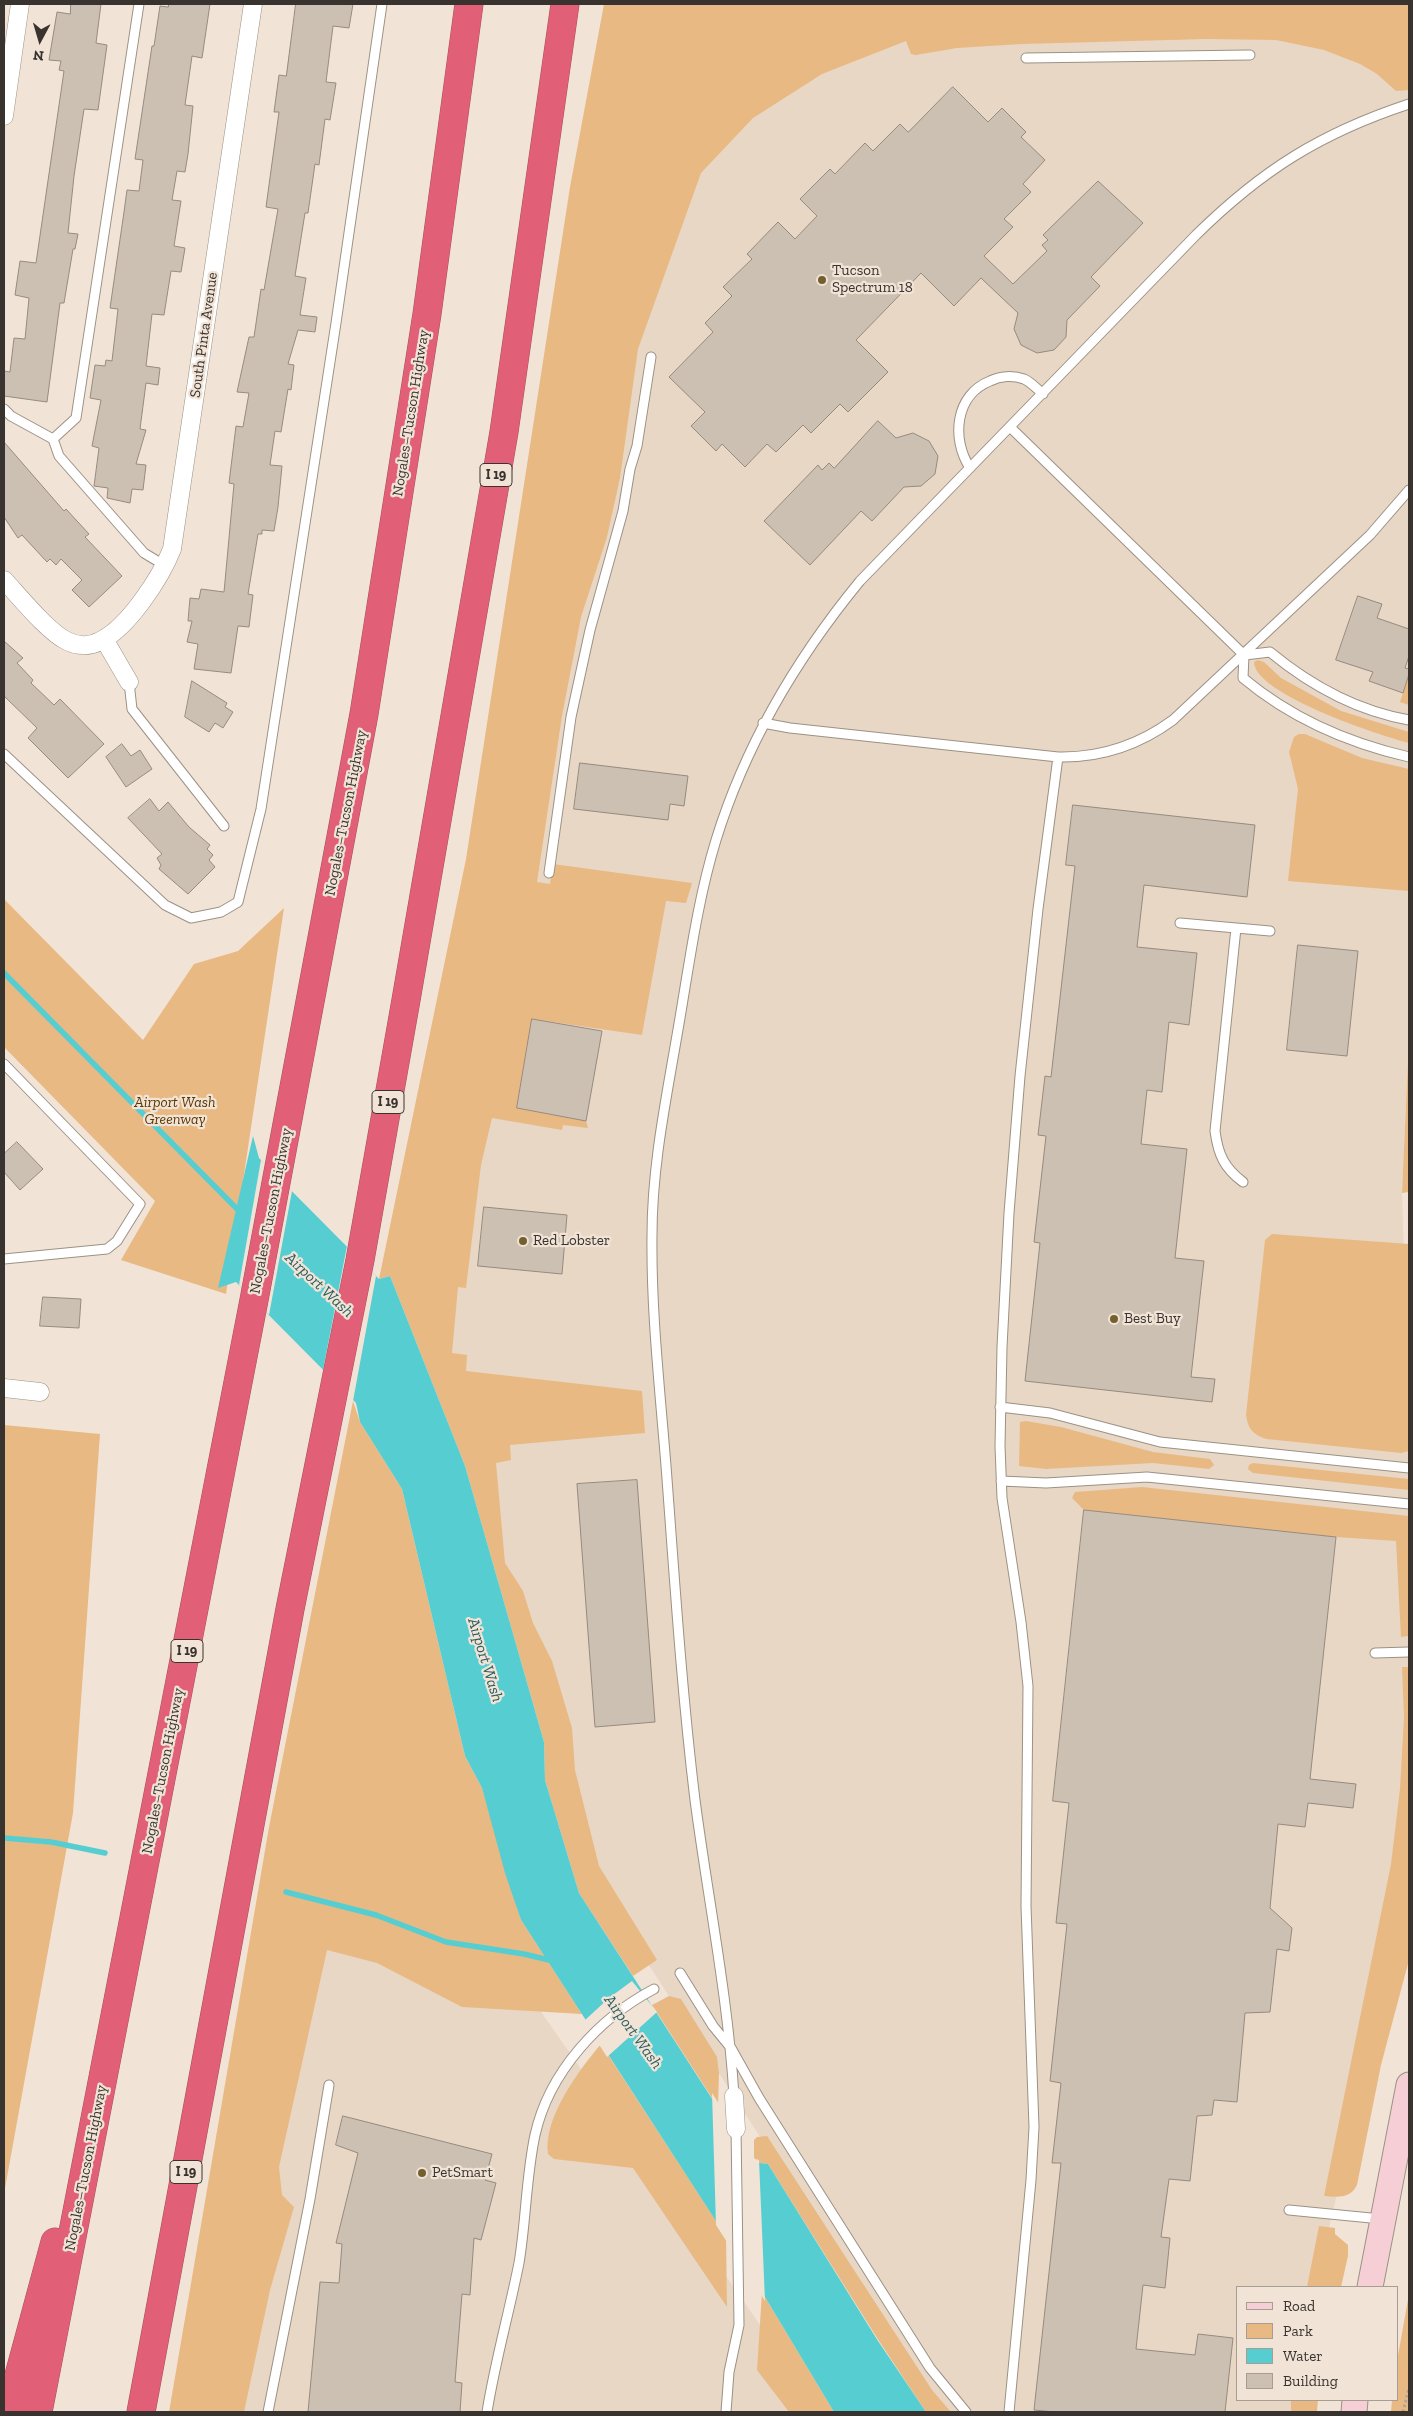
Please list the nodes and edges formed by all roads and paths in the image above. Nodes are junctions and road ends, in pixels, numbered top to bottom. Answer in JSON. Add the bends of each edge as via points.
{"nodes":[{"id":1,"x":20,"y":4,"type":"edge"},
{"id":2,"x":139,"y":4,"type":"edge"},
{"id":3,"x":253,"y":4,"type":"edge"},
{"id":4,"x":382,"y":4,"type":"edge"},
{"id":5,"x":469,"y":4,"type":"edge"},
{"id":6,"x":565,"y":4,"type":"edge"},
{"id":7,"x":1250,"y":55,"type":"dead end"},
{"id":8,"x":1026,"y":58,"type":"dead end"},
{"id":9,"x":1409,"y":104,"type":"edge"},
{"id":10,"x":4,"y":116,"type":"edge"},
{"id":11,"x":651,"y":358,"type":"dead end"},
{"id":12,"x":1043,"y":394,"type":"junction"},
{"id":13,"x":4,"y":409,"type":"edge"},
{"id":14,"x":1010,"y":427,"type":"junction"},
{"id":15,"x":53,"y":439,"type":"junction"},
{"id":16,"x":970,"y":468,"type":"junction"},
{"id":17,"x":1409,"y":490,"type":"edge"},
{"id":18,"x":164,"y":565,"type":"junction"},
{"id":19,"x":4,"y":580,"type":"edge"},
{"id":20,"x":102,"y":640,"type":"junction"},
{"id":21,"x":1244,"y":655,"type":"junction"},
{"id":22,"x":128,"y":682,"type":"joint"},
{"id":23,"x":1409,"y":720,"type":"edge"},
{"id":24,"x":763,"y":723,"type":"junction"},
{"id":25,"x":4,"y":754,"type":"edge"},
{"id":26,"x":1058,"y":757,"type":"junction"},
{"id":27,"x":1409,"y":757,"type":"edge"},
{"id":28,"x":224,"y":826,"type":"dead end"},
{"id":29,"x":549,"y":872,"type":"dead end"},
{"id":30,"x":1180,"y":923,"type":"dead end"},
{"id":31,"x":1236,"y":928,"type":"junction"},
{"id":32,"x":1270,"y":931,"type":"dead end"},
{"id":33,"x":4,"y":1064,"type":"edge"},
{"id":34,"x":1243,"y":1182,"type":"dead end"},
{"id":35,"x":4,"y":1259,"type":"edge"},
{"id":36,"x":4,"y":1388,"type":"edge"},
{"id":37,"x":40,"y":1392,"type":"dead end"},
{"id":38,"x":1000,"y":1407,"type":"junction"},
{"id":39,"x":1409,"y":1468,"type":"edge"},
{"id":40,"x":1001,"y":1481,"type":"junction"},
{"id":41,"x":1409,"y":1504,"type":"edge"},
{"id":42,"x":1409,"y":1652,"type":"edge"},
{"id":43,"x":1374,"y":1653,"type":"dead end"},
{"id":44,"x":231,"y":1931,"type":"junction"},
{"id":45,"x":680,"y":1973,"type":"dead end"},
{"id":46,"x":654,"y":1989,"type":"dead end"},
{"id":47,"x":119,"y":2001,"type":"junction"},
{"id":48,"x":731,"y":2048,"type":"junction"},
{"id":49,"x":329,"y":2085,"type":"dead end"},
{"id":50,"x":1409,"y":2085,"type":"edge"},
{"id":51,"x":734,"y":2096,"type":"joint"},
{"id":52,"x":736,"y":2129,"type":"joint"},
{"id":53,"x":1289,"y":2210,"type":"dead end"},
{"id":54,"x":1382,"y":2219,"type":"junction"},
{"id":55,"x":1370,"y":2286,"type":"edge"},
{"id":56,"x":1409,"y":2388,"type":"edge"},
{"id":57,"x":9,"y":2412,"type":"edge"},
{"id":58,"x":38,"y":2412,"type":"edge"},
{"id":59,"x":141,"y":2412,"type":"edge"},
{"id":60,"x":158,"y":2412,"type":"edge"},
{"id":61,"x":268,"y":2412,"type":"edge"},
{"id":62,"x":487,"y":2412,"type":"edge"},
{"id":63,"x":726,"y":2412,"type":"edge"},
{"id":64,"x":966,"y":2412,"type":"edge"},
{"id":65,"x":1009,"y":2412,"type":"edge"},
{"id":66,"x":1403,"y":2412,"type":"edge"}],
"edges":[{"from":1,"to":10,"type":"street"},
{"from":2,"to":15,"type":"lane","via":[[76,418]]},
{"from":3,"to":18,"type":"street","name":"South Pinta Avenue","via":[[172,548]]},
{"from":4,"to":25,"type":"lane","via":[[334,343],[264,789],[238,902],[221,912],[191,918],[165,905]]},
{"from":5,"to":47,"type":"highway","name":"Nogales–Tucson Highway","number":"I 19","via":[[427,314],[364,714]]},
{"from":6,"to":44,"type":"highway","number":"I 19","via":[[504,432],[360,1260],[290,1609]]},
{"from":7,"to":8,"type":"lane"},
{"from":9,"to":12,"type":"lane","via":[[1362,120],[1322,139],[1252,184],[1206,226]]},
{"from":11,"to":29,"type":"lane","via":[[621,519],[590,630],[571,718]]},
{"from":12,"to":14,"type":"lane"},
{"from":12,"to":16,"type":"lane","via":[[1025,379],[1009,376],[998,377],[973,391],[965,403],[959,433],[960,448]]},
{"from":13,"to":15,"type":"lane","via":[[10,416]]},
{"from":14,"to":16,"type":"lane"},
{"from":14,"to":21,"type":"lane"},
{"from":15,"to":18,"type":"lane","via":[[59,456],[144,553]]},
{"from":16,"to":24,"type":"lane","via":[[843,601],[796,667]]},
{"from":17,"to":21,"type":"lane","via":[[1370,535]]},
{"from":18,"to":20,"type":"street","name":"South Pinta Avenue","via":[[131,614],[114,633]]},
{"from":19,"to":20,"type":"street","via":[[65,640],[90,645]]},
{"from":20,"to":22,"type":"street"},
{"from":21,"to":23,"type":"lane","via":[[1270,652],[1331,693]]},
{"from":21,"to":26,"type":"lane","via":[[1186,709],[1146,738],[1104,753]]},
{"from":21,"to":27,"type":"lane","via":[[1243,678],[1276,704],[1337,736]]},
{"from":22,"to":28,"type":"lane","via":[[132,709]]},
{"from":24,"to":26,"type":"lane"},
{"from":24,"to":48,"type":"lane","via":[[722,823],[701,900],[659,1142],[652,1232],[658,1364],[686,1722]]},
{"from":26,"to":38,"type":"lane","via":[[1015,1128]]},
{"from":30,"to":31,"type":"lane"},
{"from":31,"to":32,"type":"lane"},
{"from":31,"to":34,"type":"lane","via":[[1215,1131],[1222,1161],[1231,1174]]},
{"from":33,"to":35,"type":"lane","via":[[140,1204],[118,1242],[107,1249]]},
{"from":36,"to":37,"type":"street"},
{"from":38,"to":39,"type":"lane","via":[[1050,1413],[1160,1442]]},
{"from":38,"to":40,"type":"lane"},
{"from":40,"to":41,"type":"lane","via":[[1046,1483],[1147,1477]]},
{"from":40,"to":65,"type":"lane","via":[[1003,1515],[1027,1670],[1026,1906],[1034,2127],[1032,2180]]},
{"from":42,"to":43,"type":"lane"},
{"from":44,"to":59,"type":"highway","number":"I 19"},
{"from":44,"to":60,"type":"highway"},
{"from":45,"to":48,"type":"lane","via":[[713,2026]]},
{"from":46,"to":62,"type":"lane","via":[[613,2017],[577,2053],[549,2097],[535,2134],[518,2264]]},
{"from":47,"to":57,"type":"highway"},
{"from":47,"to":58,"type":"highway","name":"Nogales–Tucson Highway","number":"I 19"},
{"from":48,"to":51,"type":"lane"},
{"from":48,"to":64,"type":"lane","via":[[758,2098],[930,2368]]},
{"from":49,"to":61,"type":"lane"},
{"from":50,"to":54,"type":"street"},
{"from":51,"to":52,"type":"street"},
{"from":52,"to":63,"type":"lane","via":[[739,2325],[729,2372]]},
{"from":53,"to":54,"type":"lane"},
{"from":54,"to":55,"type":"street"},
{"from":56,"to":66,"type":"path"}]}
